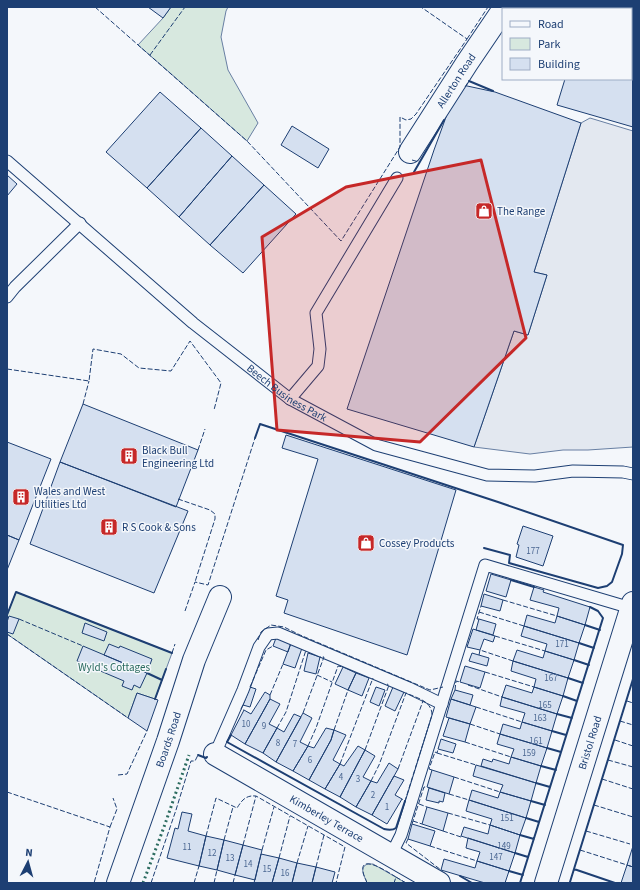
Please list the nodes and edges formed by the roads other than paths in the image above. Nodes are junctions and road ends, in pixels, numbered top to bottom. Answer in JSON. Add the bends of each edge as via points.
{"nodes":[{"id":1,"x":502,"y":12,"type":"edge"},
{"id":2,"x":410,"y":152,"type":"dead end"},
{"id":3,"x":7,"y":161,"type":"edge"},
{"id":4,"x":397,"y":178,"type":"dead end"},
{"id":5,"x":80,"y":223,"type":"junction"},
{"id":6,"x":7,"y":297,"type":"edge"},
{"id":7,"x":290,"y":399,"type":"junction"},
{"id":8,"x":633,"y":474,"type":"edge"},
{"id":9,"x":220,"y":597,"type":"dead end"},
{"id":10,"x":632,"y":605,"type":"edge"},
{"id":11,"x":442,"y":704,"type":"junction"},
{"id":12,"x":215,"y":754,"type":"joint"},
{"id":13,"x":391,"y":855,"type":"junction"},
{"id":14,"x":548,"y":882,"type":"edge"},
{"id":15,"x":118,"y":883,"type":"edge"},
{"id":16,"x":439,"y":883,"type":"edge"}],
"edges":[{"from":1,"to":2,"type":"street","name":"Allerton Road"},
{"from":3,"to":5,"type":"lane","name":"Beech Business Park"},
{"from":4,"to":7,"type":"lane","via":[[316,313],[320,349],[318,366]]},
{"from":5,"to":6,"type":"lane"},
{"from":5,"to":7,"type":"lane","name":"Beech Business Park","via":[[192,323]]},
{"from":7,"to":8,"type":"lane","name":"Beech Business Park","via":[[376,445],[487,475],[536,476],[573,471]]},
{"from":9,"to":15,"type":"street","name":"Boards Road","via":[[194,660]]},
{"from":10,"to":11,"type":"lane","via":[[485,565]]},
{"from":10,"to":14,"type":"street","name":"Bristol Road"},
{"from":11,"to":12,"type":"lane","via":[[278,632],[268,634],[259,647]]},
{"from":11,"to":13,"type":"lane","via":[[401,835]]},
{"from":12,"to":13,"type":"street","name":"Kimberley Terrace"},
{"from":13,"to":16,"type":"street","name":"Kimberley Terrace"}]}
